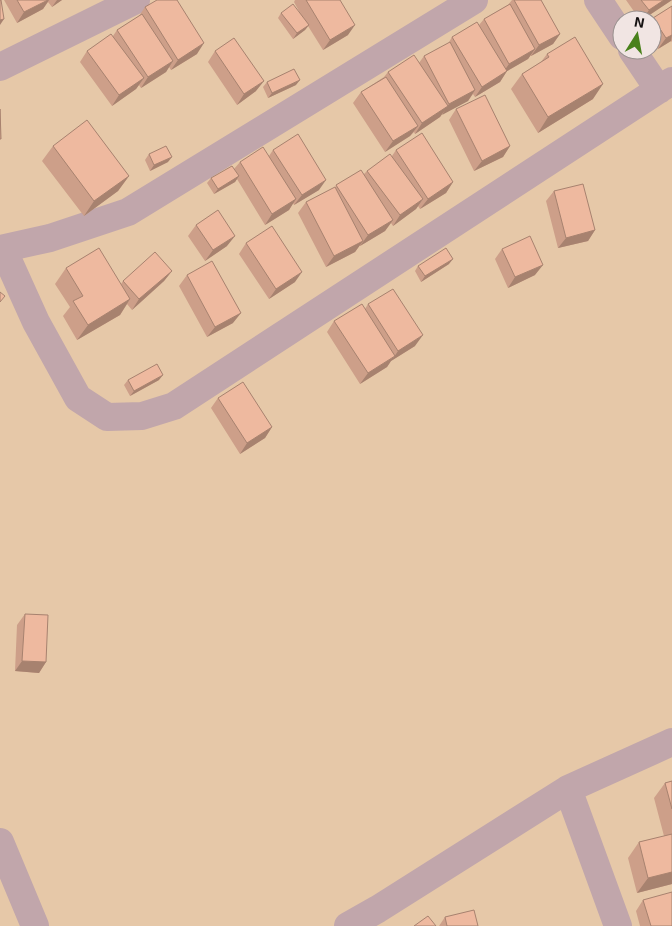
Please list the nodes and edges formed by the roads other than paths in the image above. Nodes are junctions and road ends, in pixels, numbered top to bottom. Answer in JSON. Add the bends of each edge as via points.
{"nodes":[{"id":1,"x":136,"y":0,"type":"edge"},
{"id":2,"x":474,"y":0,"type":"edge"},
{"id":3,"x":598,"y":0,"type":"edge"},
{"id":4,"x":612,"y":21,"type":"edge"},
{"id":5,"x":641,"y":60,"type":"edge"},
{"id":6,"x":0,"y":66,"type":"edge"},
{"id":7,"x":665,"y":86,"type":"edge"},
{"id":8,"x":1,"y":249,"type":"edge"},
{"id":9,"x":672,"y":742,"type":"edge"},
{"id":10,"x":568,"y":789,"type":"junction"},
{"id":11,"x":0,"y":842,"type":"edge"},
{"id":12,"x":35,"y":926,"type":"edge"},
{"id":13,"x":348,"y":926,"type":"edge"},
{"id":14,"x":618,"y":926,"type":"edge"}],
"edges":[{"from":1,"to":6,"type":"street"},
{"from":2,"to":8,"type":"street","via":[[128,212],[50,238]]},
{"from":3,"to":4,"type":"street"},
{"from":5,"to":7,"type":"street"},
{"from":7,"to":8,"type":"street","via":[[174,406],[142,416],[107,417],[78,398]]},
{"from":9,"to":10,"type":"street"},
{"from":10,"to":13,"type":"street"},
{"from":10,"to":14,"type":"street"},
{"from":11,"to":12,"type":"street"}]}
